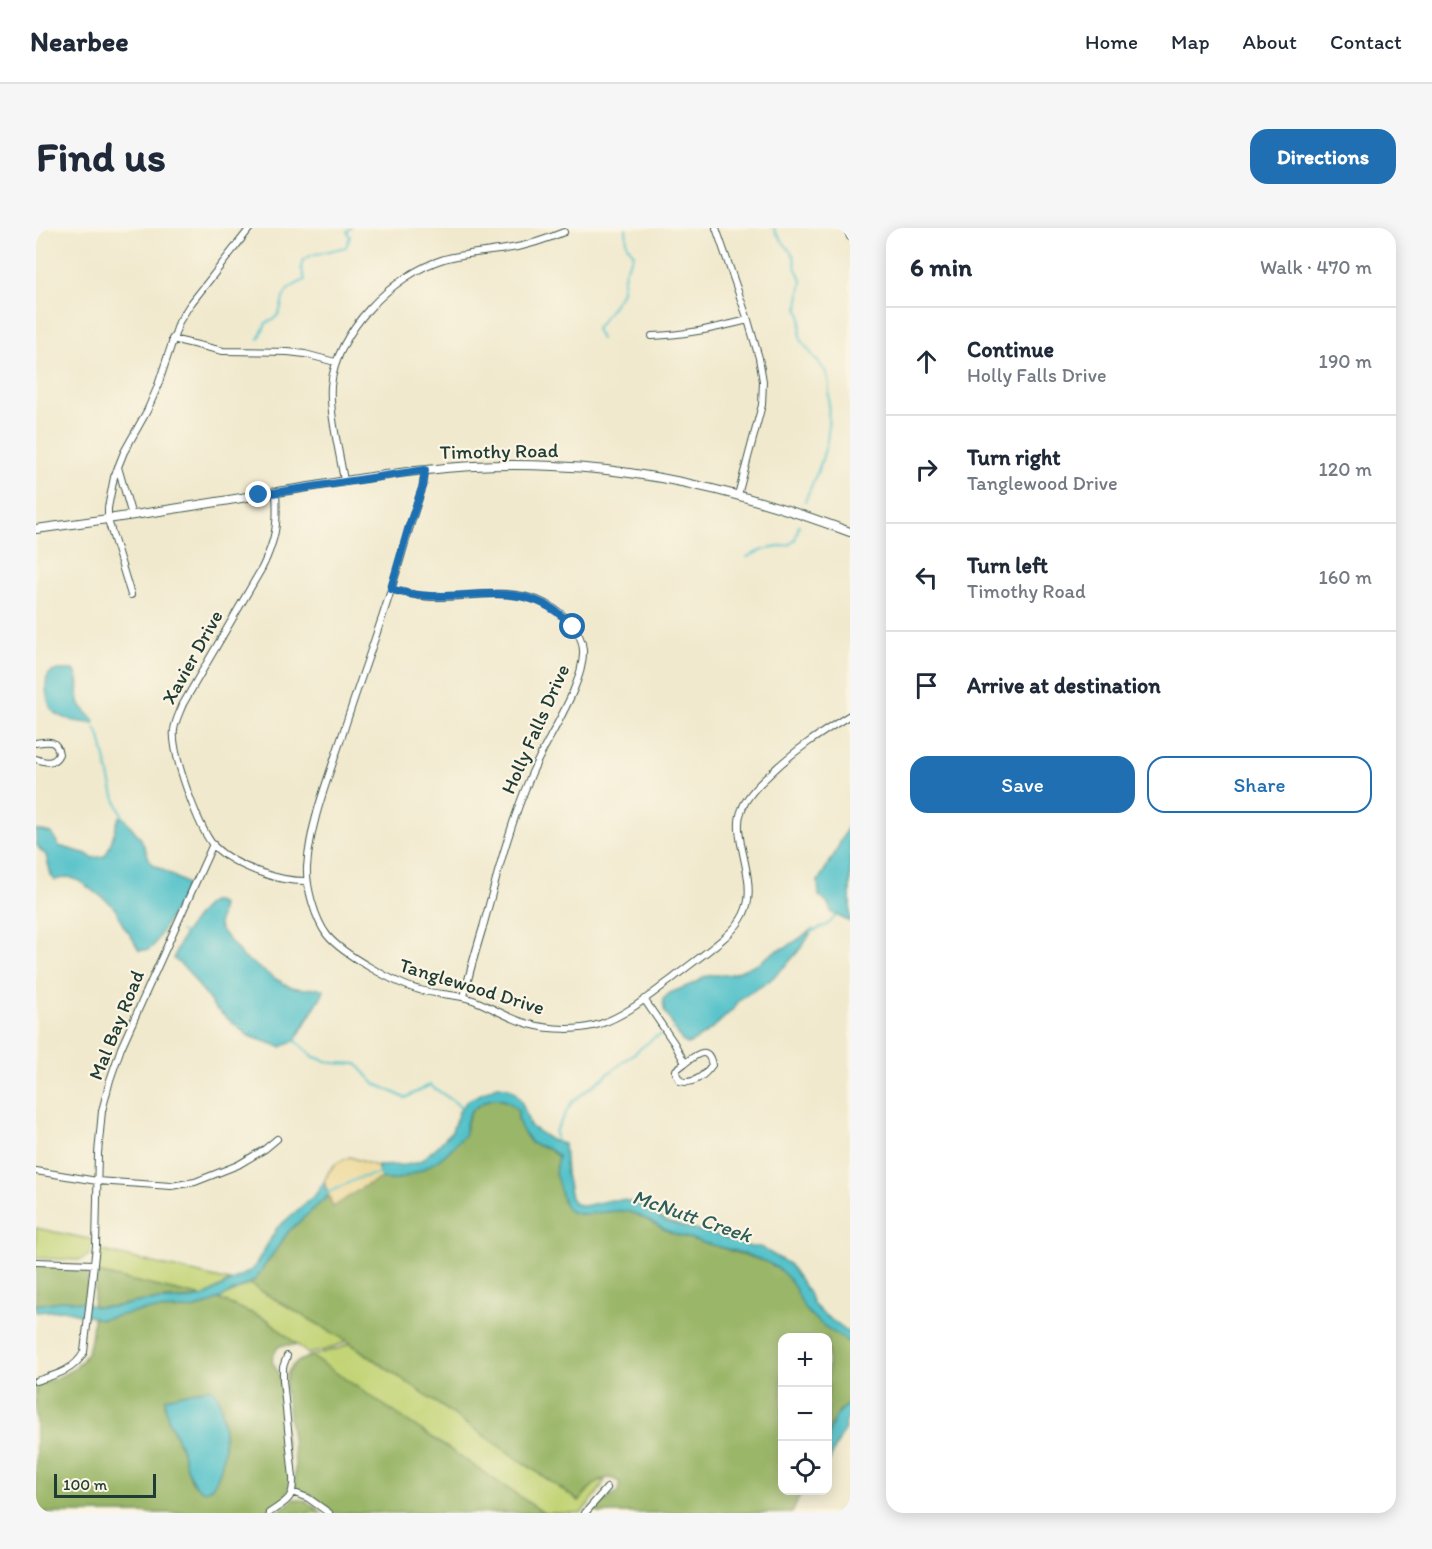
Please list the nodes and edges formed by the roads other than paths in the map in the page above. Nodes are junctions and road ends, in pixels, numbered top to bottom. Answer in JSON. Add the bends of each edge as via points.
{"nodes":[{"id":1,"x":250,"y":228,"type":"edge"},
{"id":2,"x":716,"y":228,"type":"edge"},
{"id":3,"x":847,"y":228,"type":"edge"},
{"id":4,"x":564,"y":232,"type":"dead end"},
{"id":5,"x":850,"y":237,"type":"edge"},
{"id":6,"x":748,"y":320,"type":"junction"},
{"id":7,"x":652,"y":336,"type":"dead end"},
{"id":8,"x":172,"y":339,"type":"junction"},
{"id":9,"x":335,"y":363,"type":"junction"},
{"id":10,"x":118,"y":467,"type":"junction"},
{"id":11,"x":425,"y":470,"type":"junction"},
{"id":12,"x":344,"y":481,"type":"junction"},
{"id":13,"x":276,"y":492,"type":"junction"},
{"id":14,"x":738,"y":495,"type":"junction"},
{"id":15,"x":132,"y":516,"type":"junction"},
{"id":16,"x":108,"y":520,"type":"junction"},
{"id":17,"x":36,"y":529,"type":"edge"},
{"id":18,"x":850,"y":532,"type":"edge"},
{"id":19,"x":391,"y":589,"type":"junction"},
{"id":20,"x":131,"y":595,"type":"dead end"},
{"id":21,"x":850,"y":715,"type":"edge"},
{"id":22,"x":36,"y":743,"type":"edge"},
{"id":23,"x":36,"y":759,"type":"edge"},
{"id":24,"x":213,"y":844,"type":"junction"},
{"id":25,"x":307,"y":881,"type":"junction"},
{"id":26,"x":464,"y":997,"type":"junction"},
{"id":27,"x":644,"y":999,"type":"junction"},
{"id":28,"x":685,"y":1063,"type":"junction"},
{"id":29,"x":277,"y":1139,"type":"dead end"},
{"id":30,"x":36,"y":1171,"type":"edge"},
{"id":31,"x":97,"y":1181,"type":"junction"},
{"id":32,"x":36,"y":1262,"type":"edge"},
{"id":33,"x":93,"y":1264,"type":"junction"},
{"id":34,"x":287,"y":1356,"type":"dead end"},
{"id":35,"x":36,"y":1381,"type":"edge"},
{"id":36,"x":608,"y":1488,"type":"dead end"},
{"id":37,"x":292,"y":1492,"type":"junction"},
{"id":38,"x":269,"y":1513,"type":"edge"},
{"id":39,"x":329,"y":1513,"type":"edge"},
{"id":40,"x":585,"y":1513,"type":"edge"}],
"edges":[{"from":1,"to":8,"type":"street","via":[[189,306]]},
{"from":2,"to":6,"type":"street"},
{"from":3,"to":5,"type":"street"},
{"from":4,"to":9,"type":"street","via":[[528,245],[444,259],[426,266],[387,291],[348,338]]},
{"from":6,"to":7,"type":"street","via":[[710,330]]},
{"from":6,"to":14,"type":"street","via":[[764,392]]},
{"from":8,"to":9,"type":"street","via":[[223,351],[288,352]]},
{"from":8,"to":10,"type":"street","via":[[157,388]]},
{"from":9,"to":12,"type":"street","via":[[331,402]]},
{"from":10,"to":15,"type":"street"},
{"from":10,"to":16,"type":"street"},
{"from":11,"to":12,"type":"main road","name":"Timothy Road"},
{"from":11,"to":14,"type":"main road","name":"Timothy Road","via":[[573,467],[646,475]]},
{"from":11,"to":19,"type":"street","name":"Tanglewood Drive"},
{"from":12,"to":13,"type":"main road","name":"Timothy Road"},
{"from":13,"to":15,"type":"main road","name":"Timothy Road"},
{"from":13,"to":24,"type":"street","name":"Xavier Drive","via":[[273,545],[183,704],[174,730],[186,784],[198,818]]},
{"from":14,"to":18,"type":"main road","name":"Timothy Road"},
{"from":15,"to":16,"type":"main road","name":"Timothy Road"},
{"from":16,"to":17,"type":"main road","name":"Timothy Road"},
{"from":16,"to":20,"type":"street"},
{"from":19,"to":25,"type":"street","name":"Tanglewood Drive","via":[[318,810],[308,850]]},
{"from":19,"to":26,"type":"street","name":"Holly Falls Drive","via":[[431,597],[528,597],[561,615],[583,643],[577,681],[531,775],[512,826]]},
{"from":21,"to":27,"type":"street","name":"Tanglewood Drive","via":[[787,758],[748,798],[739,823],[749,889],[741,921],[721,941]]},
{"from":22,"to":23,"type":"street","via":[[52,742],[59,754],[50,762]]},
{"from":24,"to":25,"type":"street","name":"Xavier Drive","via":[[234,861],[287,880]]},
{"from":24,"to":31,"type":"street","name":"Mal Bay Road","via":[[121,1048],[102,1111]]},
{"from":25,"to":26,"type":"street","name":"Tanglewood Drive","via":[[322,927],[346,951],[408,987]]},
{"from":26,"to":27,"type":"street","name":"Tanglewood Drive","via":[[528,1024],[567,1028],[601,1023]]},
{"from":27,"to":28,"type":"street"},
{"from":28,"to":28,"type":"street","via":[[676,1073],[686,1083],[699,1078],[712,1065],[702,1052]]},
{"from":29,"to":31,"type":"street","via":[[238,1166],[195,1182],[171,1186]]},
{"from":30,"to":31,"type":"street"},
{"from":31,"to":33,"type":"street","name":"Mal Bay Road"},
{"from":32,"to":33,"type":"street"},
{"from":33,"to":35,"type":"street","name":"Mal Bay Road","via":[[84,1352],[80,1360],[62,1373]]},
{"from":34,"to":37,"type":"street","via":[[283,1380]]},
{"from":36,"to":40,"type":"street"},
{"from":37,"to":38,"type":"street"},
{"from":37,"to":39,"type":"street","via":[[314,1501]]}]}
